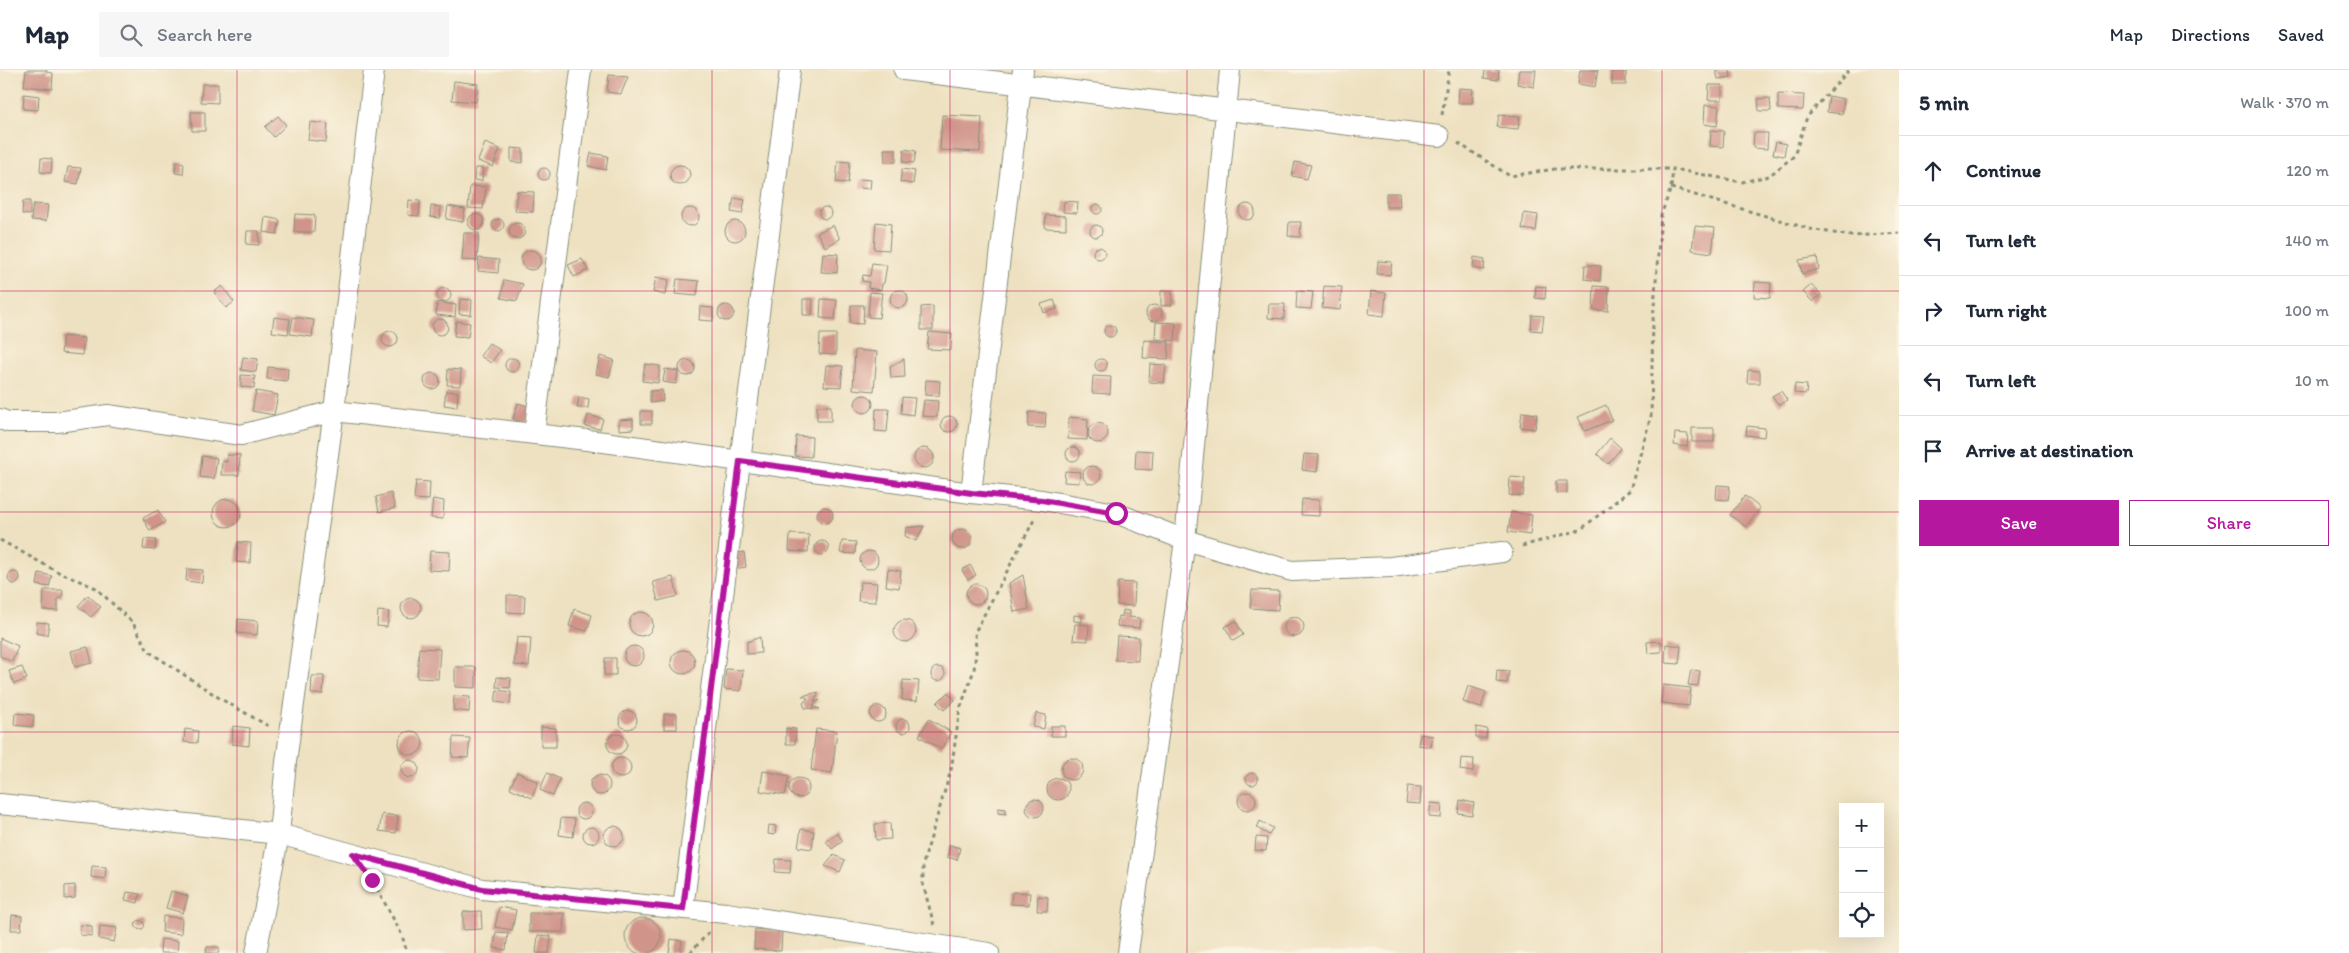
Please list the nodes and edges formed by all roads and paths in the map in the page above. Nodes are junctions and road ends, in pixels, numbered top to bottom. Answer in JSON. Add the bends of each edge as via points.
{"nodes":[{"id":1,"x":374,"y":70,"type":"edge"},
{"id":2,"x":581,"y":70,"type":"edge"},
{"id":3,"x":790,"y":70,"type":"edge"},
{"id":4,"x":904,"y":70,"type":"edge"},
{"id":5,"x":1230,"y":70,"type":"edge"},
{"id":6,"x":1449,"y":70,"type":"edge"},
{"id":7,"x":1849,"y":70,"type":"edge"},
{"id":8,"x":1022,"y":77,"type":"edge"},
{"id":9,"x":1226,"y":110,"type":"junction"},
{"id":10,"x":1439,"y":136,"type":"junction"},
{"id":11,"x":1674,"y":169,"type":"junction"},
{"id":12,"x":1671,"y":188,"type":"junction"},
{"id":13,"x":1899,"y":233,"type":"edge"},
{"id":14,"x":334,"y":411,"type":"junction"},
{"id":15,"x":0,"y":419,"type":"edge"},
{"id":16,"x":534,"y":434,"type":"junction"},
{"id":17,"x":740,"y":461,"type":"junction"},
{"id":18,"x":972,"y":493,"type":"junction"},
{"id":19,"x":1042,"y":500,"type":"junction"},
{"id":20,"x":0,"y":540,"type":"edge"},
{"id":21,"x":1185,"y":540,"type":"junction"},
{"id":22,"x":1502,"y":552,"type":"joint"},
{"id":23,"x":286,"y":762,"type":"junction"},
{"id":24,"x":0,"y":804,"type":"edge"},
{"id":25,"x":279,"y":834,"type":"junction"},
{"id":26,"x":353,"y":854,"type":"junction"},
{"id":27,"x":683,"y":909,"type":"junction"},
{"id":28,"x":936,"y":945,"type":"junction"},
{"id":29,"x":256,"y":953,"type":"edge"},
{"id":30,"x":407,"y":953,"type":"edge"},
{"id":31,"x":989,"y":953,"type":"edge"},
{"id":32,"x":1128,"y":953,"type":"edge"}],
"edges":[{"from":1,"to":14,"type":"street"},
{"from":2,"to":16,"type":"street"},
{"from":3,"to":17,"type":"street"},
{"from":4,"to":8,"type":"street"},
{"from":5,"to":9,"type":"street"},
{"from":6,"to":10,"type":"path"},
{"from":7,"to":11,"type":"path","via":[[1807,117],[1794,156],[1769,176],[1742,182]]},
{"from":8,"to":9,"type":"street"},
{"from":8,"to":18,"type":"street"},
{"from":9,"to":10,"type":"street"},
{"from":9,"to":21,"type":"street"},
{"from":10,"to":11,"type":"path","via":[[1466,147],[1510,176],[1555,169]]},
{"from":11,"to":12,"type":"path"},
{"from":12,"to":13,"type":"path","via":[[1810,229],[1851,236]]},
{"from":12,"to":22,"type":"path","via":[[1661,215],[1653,320],[1651,416],[1630,490],[1580,530]]},
{"from":14,"to":15,"type":"street","via":[[241,435],[108,415],[56,422],[8,422]]},
{"from":14,"to":16,"type":"street"},
{"from":14,"to":23,"type":"street"},
{"from":16,"to":17,"type":"street"},
{"from":17,"to":18,"type":"street"},
{"from":17,"to":27,"type":"street"},
{"from":18,"to":19,"type":"street"},
{"from":19,"to":21,"type":"street","via":[[1116,513]]},
{"from":19,"to":28,"type":"path","via":[[1023,544],[975,632],[974,670],[960,709],[951,770],[923,864],[923,884],[934,922]]},
{"from":20,"to":23,"type":"path","via":[[56,571],[96,588],[133,623],[148,651],[278,732]]},
{"from":21,"to":22,"type":"street","via":[[1292,571],[1391,567]]},
{"from":21,"to":32,"type":"street"},
{"from":23,"to":25,"type":"street"},
{"from":24,"to":25,"type":"street"},
{"from":25,"to":26,"type":"street"},
{"from":25,"to":29,"type":"street"},
{"from":26,"to":27,"type":"street","via":[[482,889]]},
{"from":26,"to":30,"type":"path","via":[[377,888],[402,935]]},
{"from":27,"to":28,"type":"street"},
{"from":28,"to":31,"type":"street"}]}
